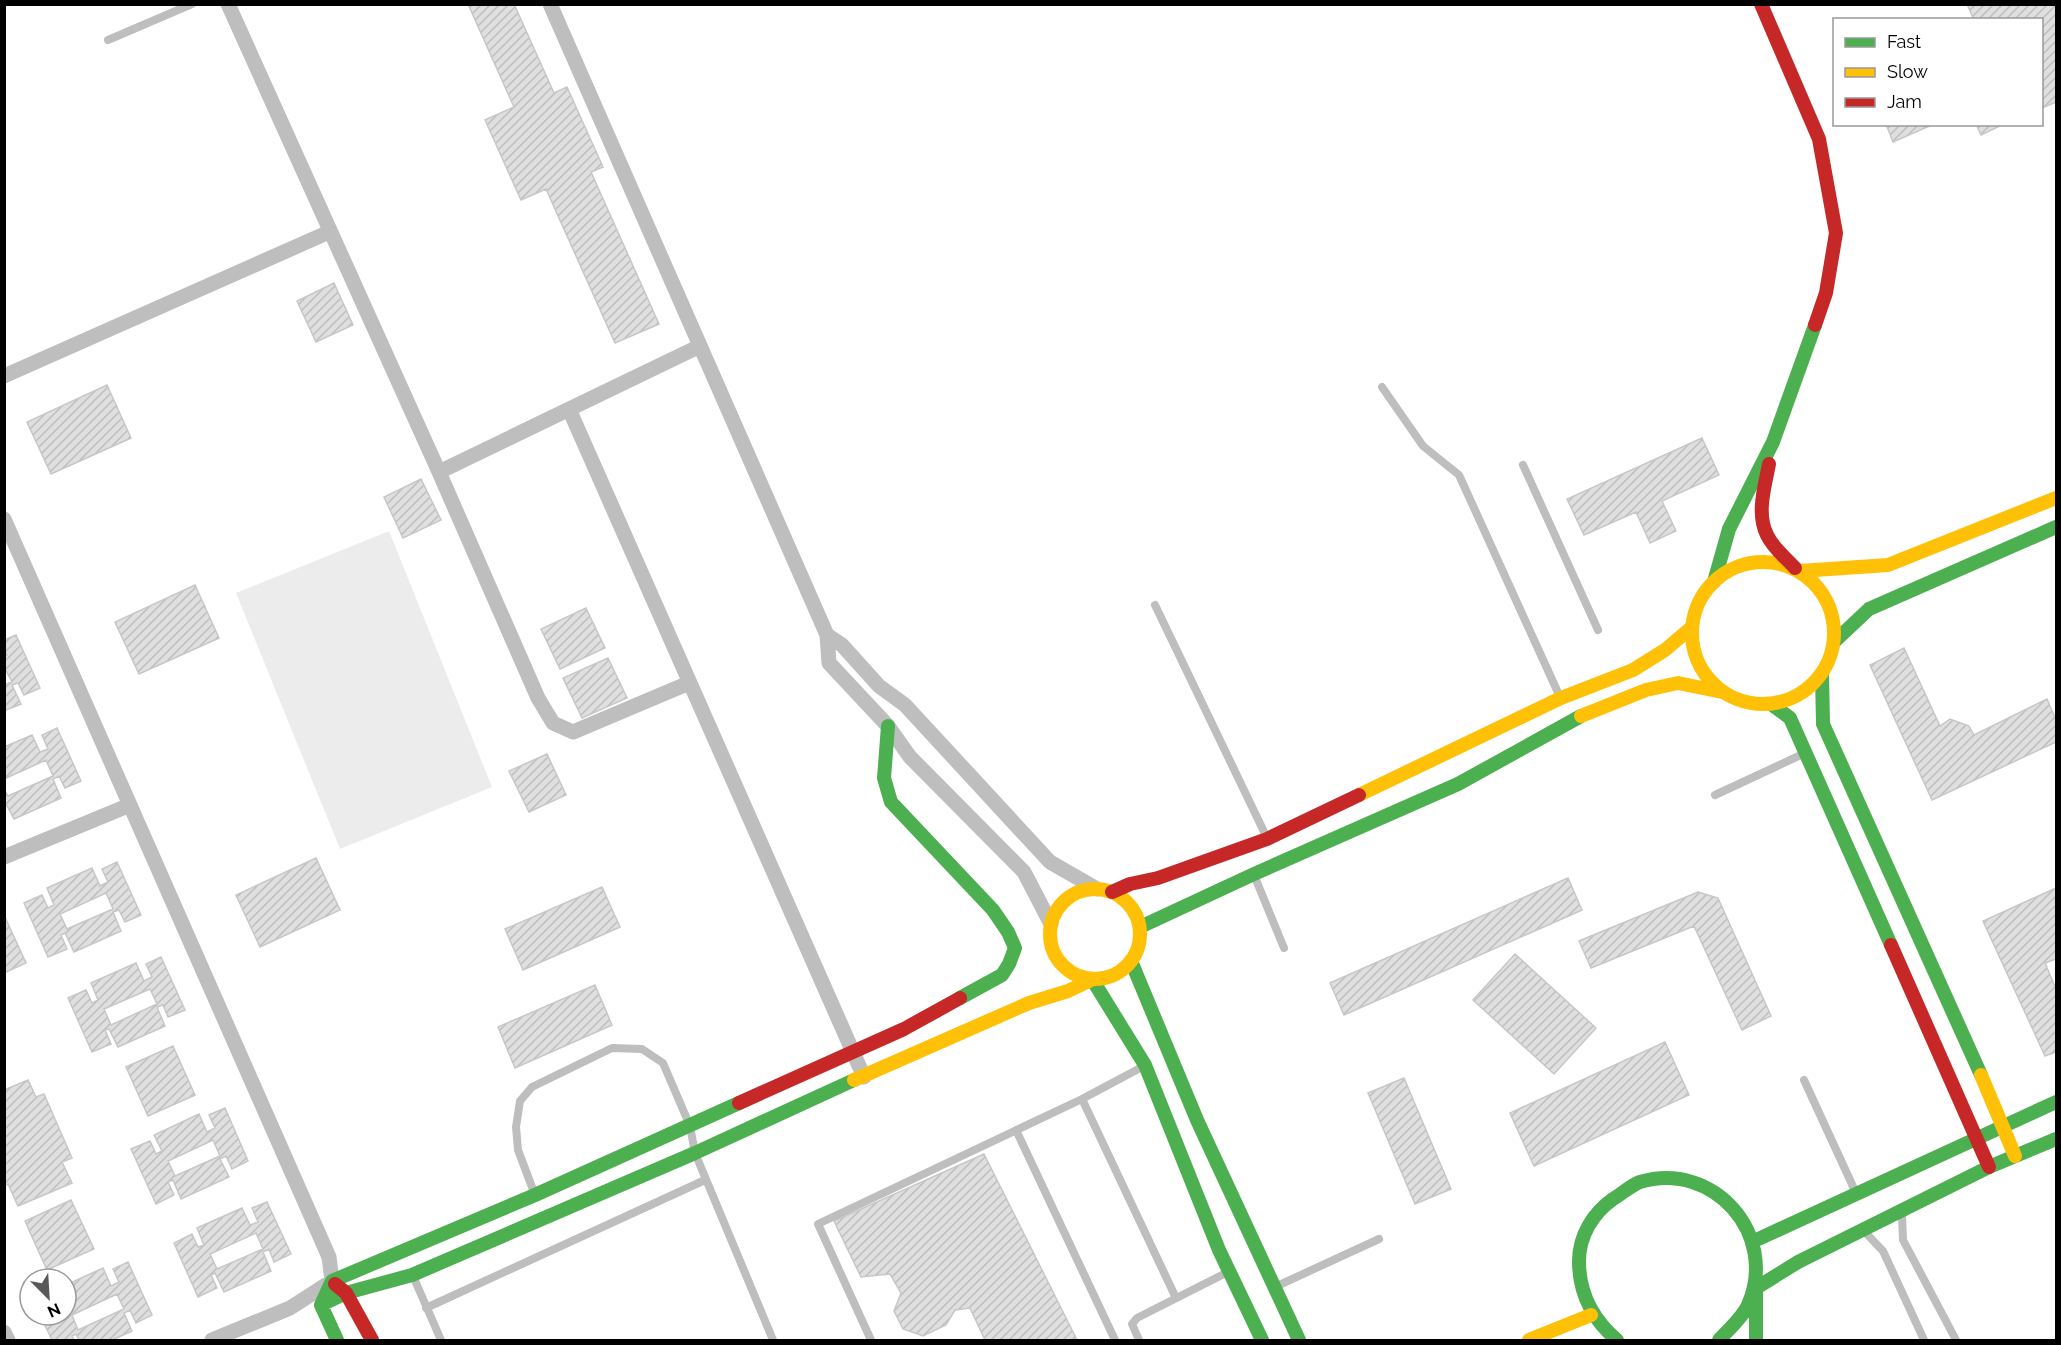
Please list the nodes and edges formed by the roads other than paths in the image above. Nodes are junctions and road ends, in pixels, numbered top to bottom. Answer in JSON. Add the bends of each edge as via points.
{"nodes":[{"id":1,"x":192,"y":4,"type":"edge"},
{"id":2,"x":228,"y":4,"type":"edge"},
{"id":3,"x":550,"y":4,"type":"edge"},
{"id":4,"x":1761,"y":4,"type":"edge"},
{"id":5,"x":108,"y":40,"type":"dead end"},
{"id":6,"x":329,"y":231,"type":"junction"},
{"id":7,"x":700,"y":346,"type":"junction"},
{"id":8,"x":4,"y":376,"type":"edge"},
{"id":9,"x":1382,"y":387,"type":"dead end"},
{"id":10,"x":569,"y":409,"type":"junction"},
{"id":11,"x":1773,"y":442,"type":"junction"},
{"id":12,"x":1523,"y":465,"type":"dead end"},
{"id":13,"x":439,"y":472,"type":"junction"},
{"id":14,"x":2056,"y":498,"type":"edge"},
{"id":15,"x":4,"y":519,"type":"edge"},
{"id":16,"x":2056,"y":527,"type":"edge"},
{"id":17,"x":1798,"y":570,"type":"junction"},
{"id":18,"x":1714,"y":582,"type":"junction"},
{"id":19,"x":1155,"y":605,"type":"dead end"},
{"id":20,"x":1692,"y":627,"type":"junction"},
{"id":21,"x":1598,"y":630,"type":"dead end"},
{"id":22,"x":827,"y":636,"type":"junction"},
{"id":23,"x":1835,"y":641,"type":"junction"},
{"id":24,"x":1822,"y":675,"type":"junction"},
{"id":25,"x":689,"y":683,"type":"junction"},
{"id":26,"x":1722,"y":692,"type":"junction"},
{"id":27,"x":1561,"y":698,"type":"junction"},
{"id":28,"x":1771,"y":704,"type":"junction"},
{"id":29,"x":905,"y":705,"type":"junction"},
{"id":30,"x":888,"y":726,"type":"junction"},
{"id":31,"x":1804,"y":753,"type":"junction"},
{"id":32,"x":1715,"y":795,"type":"dead end"},
{"id":33,"x":130,"y":805,"type":"junction"},
{"id":34,"x":1267,"y":839,"type":"junction"},
{"id":35,"x":4,"y":857,"type":"edge"},
{"id":36,"x":1254,"y":874,"type":"junction"},
{"id":37,"x":1104,"y":890,"type":"junction"},
{"id":38,"x":1051,"y":924,"type":"junction"},
{"id":39,"x":1140,"y":927,"type":"junction"},
{"id":40,"x":1284,"y":948,"type":"dead end"},
{"id":41,"x":1131,"y":961,"type":"junction"},
{"id":42,"x":1092,"y":979,"type":"junction"},
{"id":43,"x":854,"y":1052,"type":"junction"},
{"id":44,"x":1145,"y":1065,"type":"junction"},
{"id":45,"x":864,"y":1077,"type":"junction"},
{"id":46,"x":1804,"y":1080,"type":"dead end"},
{"id":47,"x":1082,"y":1099,"type":"junction"},
{"id":48,"x":2056,"y":1101,"type":"edge"},
{"id":49,"x":2003,"y":1125,"type":"junction"},
{"id":50,"x":690,"y":1126,"type":"junction"},
{"id":51,"x":1016,"y":1130,"type":"junction"},
{"id":52,"x":1977,"y":1138,"type":"junction"},
{"id":53,"x":2056,"y":1139,"type":"edge"},
{"id":54,"x":694,"y":1153,"type":"junction"},
{"id":55,"x":2015,"y":1156,"type":"junction"},
{"id":56,"x":1989,"y":1167,"type":"junction"},
{"id":57,"x":705,"y":1180,"type":"junction"},
{"id":58,"x":535,"y":1195,"type":"junction"},
{"id":59,"x":1857,"y":1195,"type":"junction"},
{"id":60,"x":1902,"y":1211,"type":"junction"},
{"id":61,"x":1863,"y":1230,"type":"junction"},
{"id":62,"x":1379,"y":1239,"type":"dead end"},
{"id":63,"x":1754,"y":1241,"type":"junction"},
{"id":64,"x":1229,"y":1271,"type":"junction"},
{"id":65,"x":412,"y":1275,"type":"junction"},
{"id":66,"x":332,"y":1281,"type":"junction"},
{"id":67,"x":1275,"y":1288,"type":"junction"},
{"id":68,"x":1756,"y":1288,"type":"junction"},
{"id":69,"x":346,"y":1293,"type":"junction"},
{"id":70,"x":1176,"y":1298,"type":"junction"},
{"id":71,"x":321,"y":1305,"type":"junction"},
{"id":72,"x":426,"y":1308,"type":"junction"},
{"id":73,"x":1591,"y":1314,"type":"junction"},
{"id":74,"x":4,"y":1332,"type":"edge"},
{"id":75,"x":8,"y":1341,"type":"edge"},
{"id":76,"x":213,"y":1341,"type":"edge"},
{"id":77,"x":337,"y":1341,"type":"edge"},
{"id":78,"x":372,"y":1341,"type":"edge"},
{"id":79,"x":441,"y":1341,"type":"edge"},
{"id":80,"x":773,"y":1341,"type":"edge"},
{"id":81,"x":871,"y":1341,"type":"edge"},
{"id":82,"x":1115,"y":1341,"type":"edge"},
{"id":83,"x":1139,"y":1341,"type":"edge"},
{"id":84,"x":1262,"y":1341,"type":"edge"},
{"id":85,"x":1299,"y":1341,"type":"edge"},
{"id":86,"x":1529,"y":1341,"type":"edge"},
{"id":87,"x":1617,"y":1341,"type":"edge"},
{"id":88,"x":1719,"y":1341,"type":"edge"},
{"id":89,"x":1756,"y":1341,"type":"edge"},
{"id":90,"x":1924,"y":1341,"type":"edge"},
{"id":91,"x":1956,"y":1341,"type":"edge"}],
"edges":[{"from":1,"to":5,"type":"lane"},
{"from":2,"to":6,"type":"street"},
{"from":3,"to":7,"type":"street"},
{"from":4,"to":11,"type":"street","via":[[1819,139],[1836,232],[1826,293]]},
{"from":6,"to":8,"type":"street"},
{"from":6,"to":13,"type":"street"},
{"from":7,"to":10,"type":"street"},
{"from":7,"to":22,"type":"street"},
{"from":9,"to":27,"type":"lane","via":[[1423,446],[1459,475]]},
{"from":10,"to":13,"type":"street"},
{"from":10,"to":25,"type":"street"},
{"from":11,"to":17,"type":"street","via":[[1763,522],[1775,546]]},
{"from":11,"to":18,"type":"street","via":[[1729,529]]},
{"from":12,"to":21,"type":"lane"},
{"from":13,"to":25,"type":"street","via":[[538,698],[553,723],[573,732]]},
{"from":14,"to":17,"type":"street","via":[[1888,565]]},
{"from":15,"to":33,"type":"street"},
{"from":16,"to":23,"type":"street","via":[[1869,609]]},
{"from":17,"to":18,"type":"street","via":[[1763,561],[1742,565]]},
{"from":17,"to":23,"type":"street","via":[[1816,584],[1828,601]]},
{"from":18,"to":20,"type":"street","via":[[1697,607]]},
{"from":19,"to":34,"type":"lane"},
{"from":20,"to":26,"type":"street","via":[[1698,663],[1708,680]]},
{"from":20,"to":27,"type":"street","via":[[1633,670]]},
{"from":22,"to":29,"type":"street","via":[[842,645],[879,686]]},
{"from":22,"to":30,"type":"street","via":[[829,663]]},
{"from":23,"to":24,"type":"street"},
{"from":24,"to":28,"type":"street","via":[[1799,695]]},
{"from":24,"to":49,"type":"street","via":[[1823,724]]},
{"from":25,"to":43,"type":"street"},
{"from":26,"to":28,"type":"street","via":[[1737,700]]},
{"from":26,"to":36,"type":"street","via":[[1678,683],[1606,705],[1458,784]]},
{"from":27,"to":34,"type":"street"},
{"from":28,"to":31,"type":"street","via":[[1790,718]]},
{"from":29,"to":30,"type":"street"},
{"from":29,"to":37,"type":"street","via":[[1050,861]]},
{"from":30,"to":38,"type":"street","via":[[910,757],[1024,872]]},
{"from":30,"to":43,"type":"street","via":[[884,778],[891,802],[993,910],[1015,948],[1002,975]]},
{"from":31,"to":32,"type":"lane"},
{"from":31,"to":52,"type":"street"},
{"from":33,"to":35,"type":"street"},
{"from":33,"to":66,"type":"street","via":[[329,1257]]},
{"from":34,"to":37,"type":"street","via":[[1158,878]]},
{"from":36,"to":39,"type":"street"},
{"from":36,"to":40,"type":"lane"},
{"from":37,"to":38,"type":"street","via":[[1081,891],[1068,898],[1057,909]]},
{"from":37,"to":39,"type":"street","via":[[1125,900]]},
{"from":38,"to":42,"type":"street","via":[[1054,954],[1076,975]]},
{"from":39,"to":41,"type":"street","via":[[1140,939]]},
{"from":41,"to":42,"type":"street","via":[[1107,978]]},
{"from":41,"to":67,"type":"street","via":[[1197,1120]]},
{"from":42,"to":44,"type":"street"},
{"from":42,"to":45,"type":"street"},
{"from":43,"to":45,"type":"street"},
{"from":43,"to":50,"type":"street"},
{"from":44,"to":47,"type":"lane"},
{"from":44,"to":64,"type":"street"},
{"from":45,"to":54,"type":"street"},
{"from":46,"to":59,"type":"lane"},
{"from":47,"to":51,"type":"lane"},
{"from":47,"to":70,"type":"lane"},
{"from":48,"to":49,"type":"street"},
{"from":49,"to":52,"type":"street"},
{"from":49,"to":55,"type":"street"},
{"from":50,"to":54,"type":"lane"},
{"from":50,"to":58,"type":"street"},
{"from":50,"to":58,"type":"lane","via":[[663,1063],[642,1049],[612,1048],[532,1087],[520,1101],[518,1150]]},
{"from":51,"to":81,"type":"lane","via":[[818,1224]]},
{"from":51,"to":82,"type":"lane"},
{"from":52,"to":56,"type":"street"},
{"from":52,"to":59,"type":"street"},
{"from":53,"to":55,"type":"street"},
{"from":54,"to":57,"type":"lane"},
{"from":54,"to":65,"type":"street"},
{"from":55,"to":56,"type":"street"},
{"from":56,"to":60,"type":"street"},
{"from":57,"to":72,"type":"lane"},
{"from":57,"to":80,"type":"lane"},
{"from":58,"to":66,"type":"street"},
{"from":59,"to":63,"type":"street"},
{"from":60,"to":61,"type":"street"},
{"from":60,"to":91,"type":"lane","via":[[1903,1240]]},
{"from":61,"to":68,"type":"street"},
{"from":61,"to":90,"type":"lane","via":[[1883,1251]]},
{"from":62,"to":67,"type":"lane"},
{"from":63,"to":68,"type":"street","via":[[1758,1264]]},
{"from":63,"to":73,"type":"street","via":[[1746,1221],[1732,1204],[1695,1182],[1652,1179],[1631,1186],[1612,1197],[1586,1232],[1578,1274]]},
{"from":64,"to":70,"type":"lane"},
{"from":64,"to":84,"type":"street"},
{"from":65,"to":69,"type":"street"},
{"from":65,"to":72,"type":"lane"},
{"from":66,"to":69,"type":"street"},
{"from":66,"to":71,"type":"street"},
{"from":66,"to":76,"type":"street","via":[[290,1308]]},
{"from":67,"to":85,"type":"street"},
{"from":68,"to":88,"type":"street","via":[[1734,1329]]},
{"from":68,"to":89,"type":"street"},
{"from":69,"to":71,"type":"street"},
{"from":69,"to":78,"type":"street"},
{"from":70,"to":83,"type":"lane","via":[[1137,1318],[1132,1324]]},
{"from":71,"to":77,"type":"street"},
{"from":72,"to":79,"type":"lane"},
{"from":73,"to":86,"type":"street"},
{"from":73,"to":87,"type":"street"},
{"from":74,"to":75,"type":"street"}]}
